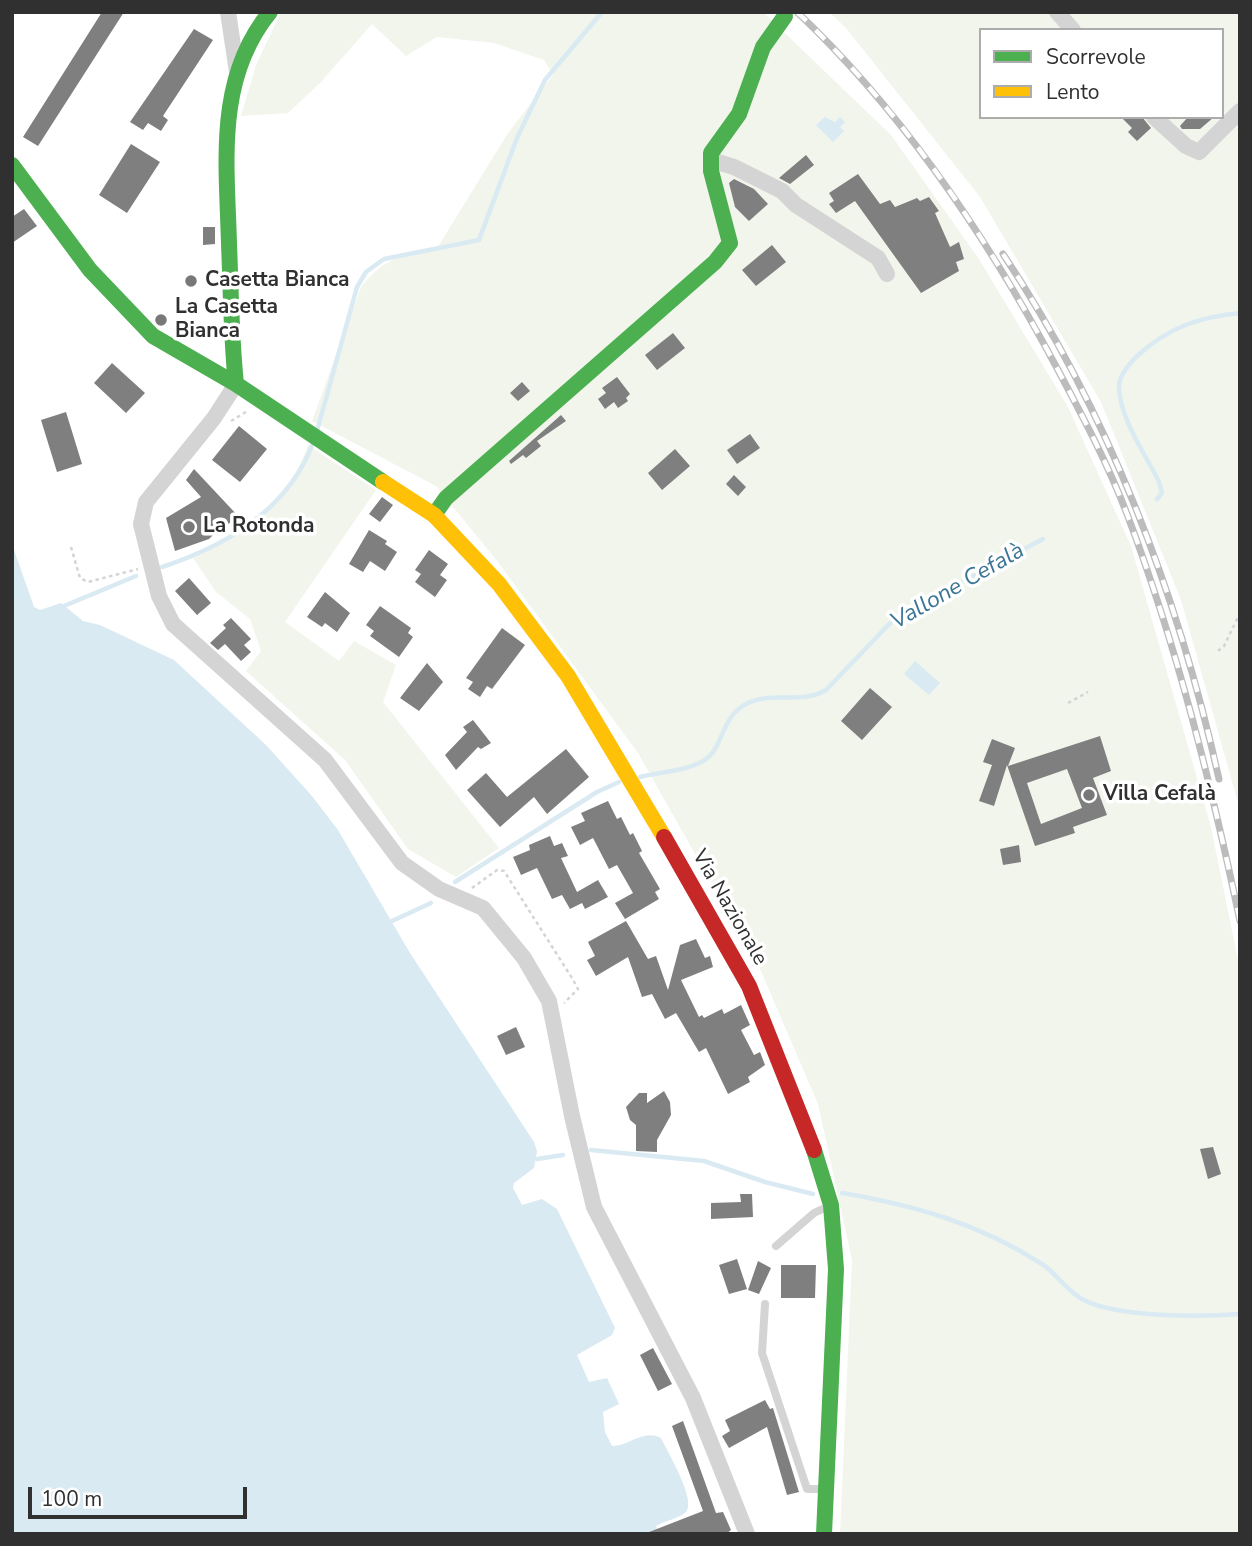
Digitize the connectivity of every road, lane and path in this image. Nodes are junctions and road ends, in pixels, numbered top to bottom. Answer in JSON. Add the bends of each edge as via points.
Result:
{"nodes":[{"id":1,"x":228,"y":12,"type":"edge"},
{"id":2,"x":270,"y":12,"type":"edge"},
{"id":3,"x":1057,"y":12,"type":"edge"},
{"id":4,"x":785,"y":16,"type":"dead end"},
{"id":5,"x":1071,"y":28,"type":"edge"},
{"id":6,"x":237,"y":73,"type":"junction"},
{"id":7,"x":1240,"y":111,"type":"edge"},
{"id":8,"x":1156,"y":119,"type":"edge"},
{"id":9,"x":711,"y":160,"type":"junction"},
{"id":10,"x":12,"y":165,"type":"edge"},
{"id":11,"x":887,"y":274,"type":"dead end"},
{"id":12,"x":236,"y":384,"type":"junction"},
{"id":13,"x":256,"y":397,"type":"junction"},
{"id":14,"x":224,"y":422,"type":"dead end"},
{"id":15,"x":434,"y":515,"type":"junction"},
{"id":16,"x":71,"y":547,"type":"dead end"},
{"id":17,"x":141,"y":572,"type":"dead end"},
{"id":18,"x":1240,"y":612,"type":"edge"},
{"id":19,"x":1218,"y":651,"type":"dead end"},
{"id":20,"x":1088,"y":692,"type":"dead end"},
{"id":21,"x":1068,"y":703,"type":"dead end"},
{"id":22,"x":465,"y":891,"type":"dead end"},
{"id":23,"x":562,"y":1008,"type":"dead end"},
{"id":24,"x":831,"y":1205,"type":"junction"},
{"id":25,"x":776,"y":1246,"type":"dead end"},
{"id":26,"x":765,"y":1304,"type":"dead end"},
{"id":27,"x":826,"y":1489,"type":"junction"},
{"id":28,"x":747,"y":1534,"type":"edge"},
{"id":29,"x":824,"y":1534,"type":"edge"}],
"edges":[{"from":1,"to":6,"type":"street"},
{"from":2,"to":6,"type":"main road","via":[[260,23]]},
{"from":3,"to":5,"type":"street"},
{"from":4,"to":9,"type":"main road","via":[[767,38],[742,110],[711,153]]},
{"from":6,"to":12,"type":"main road","via":[[227,147],[229,328]]},
{"from":7,"to":8,"type":"street","via":[[1199,152]]},
{"from":9,"to":11,"type":"street","via":[[782,191],[878,258]]},
{"from":9,"to":15,"type":"main road","via":[[730,243],[511,438],[446,498]]},
{"from":10,"to":12,"type":"main road","name":"Via Nazionale","via":[[90,270],[141,326],[163,345]]},
{"from":12,"to":13,"type":"main road","name":"Via Nazionale"},
{"from":12,"to":28,"type":"street","via":[[146,502],[141,524],[159,596],[173,624],[325,761],[401,863],[439,889],[483,908],[523,958],[549,1001],[594,1207],[693,1398]]},
{"from":13,"to":14,"type":"path","via":[[240,418]]},
{"from":13,"to":15,"type":"main road","name":"Via Nazionale"},
{"from":15,"to":24,"type":"main road","name":"Via Nazionale","via":[[499,584],[568,676],[717,927],[749,986],[821,1167]]},
{"from":16,"to":17,"type":"path","via":[[80,578],[88,582]]},
{"from":18,"to":19,"type":"path"},
{"from":20,"to":21,"type":"path"},
{"from":22,"to":23,"type":"path","via":[[497,870],[505,871],[578,989]]},
{"from":24,"to":25,"type":"lane","via":[[814,1213]]},
{"from":24,"to":27,"type":"main road","name":"Via Nazionale","via":[[836,1269]]},
{"from":26,"to":27,"type":"lane","via":[[762,1353],[807,1489]]},
{"from":27,"to":29,"type":"main road","name":"Via Nazionale"}]}
